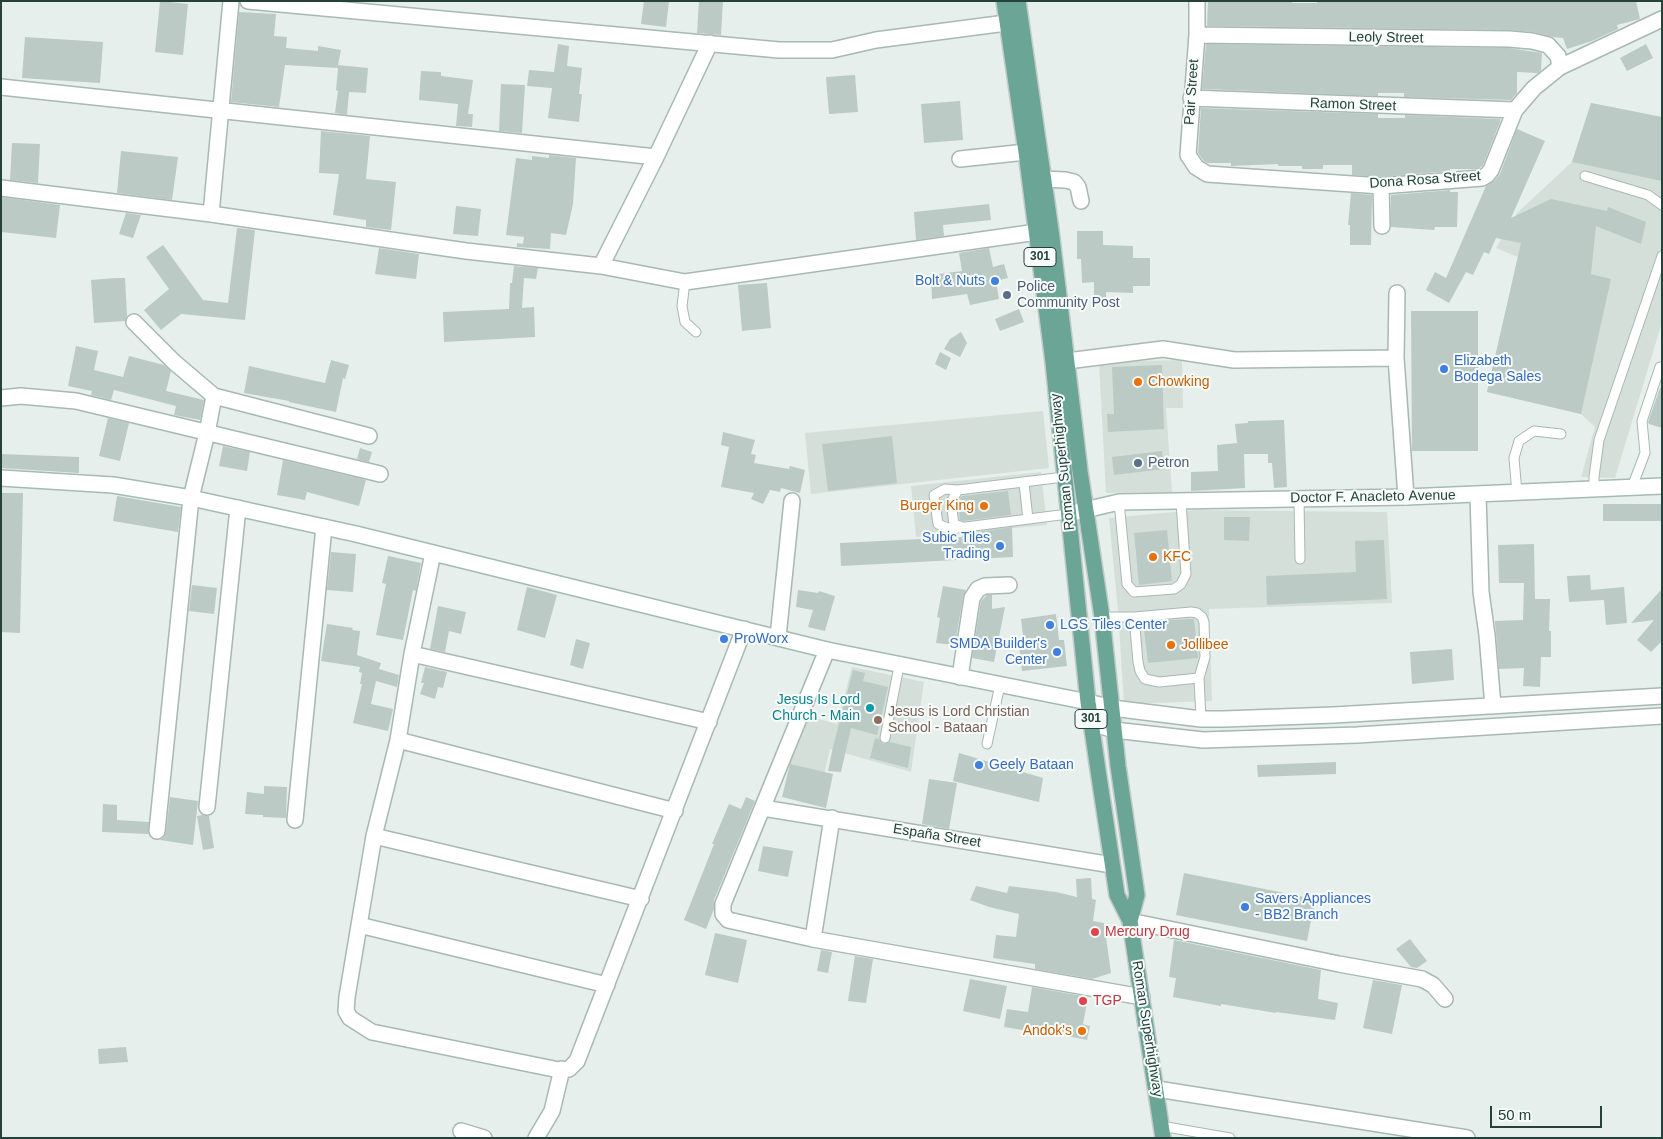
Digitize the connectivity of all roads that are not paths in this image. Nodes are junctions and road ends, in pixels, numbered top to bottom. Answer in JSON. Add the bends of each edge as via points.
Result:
{"nodes":[{"id":1,"x":231,"y":1,"type":"edge"},
{"id":2,"x":248,"y":1,"type":"edge"},
{"id":3,"x":1004,"y":1,"type":"edge"},
{"id":4,"x":1018,"y":1,"type":"edge"},
{"id":5,"x":1197,"y":1,"type":"edge"},
{"id":6,"x":1662,"y":19,"type":"edge"},
{"id":7,"x":1006,"y":23,"type":"junction"},
{"id":8,"x":1197,"y":35,"type":"junction"},
{"id":9,"x":710,"y":44,"type":"junction"},
{"id":10,"x":1560,"y":67,"type":"junction"},
{"id":11,"x":1,"y":87,"type":"edge"},
{"id":12,"x":1192,"y":98,"type":"junction"},
{"id":13,"x":221,"y":110,"type":"junction"},
{"id":14,"x":1515,"y":110,"type":"junction"},
{"id":15,"x":1026,"y":152,"type":"junction"},
{"id":16,"x":656,"y":157,"type":"junction"},
{"id":17,"x":960,"y":159,"type":"dead end"},
{"id":18,"x":1206,"y":174,"type":"joint"},
{"id":19,"x":1585,"y":176,"type":"dead end"},
{"id":20,"x":1044,"y":179,"type":"junction"},
{"id":21,"x":1381,"y":186,"type":"junction"},
{"id":22,"x":1,"y":188,"type":"edge"},
{"id":23,"x":1081,"y":201,"type":"dead end"},
{"id":24,"x":1662,"y":204,"type":"edge"},
{"id":25,"x":211,"y":214,"type":"junction"},
{"id":26,"x":1382,"y":226,"type":"dead end"},
{"id":27,"x":1037,"y":232,"type":"junction"},
{"id":28,"x":1662,"y":256,"type":"edge"},
{"id":29,"x":601,"y":266,"type":"junction"},
{"id":30,"x":685,"y":282,"type":"junction"},
{"id":31,"x":1397,"y":293,"type":"dead end"},
{"id":32,"x":134,"y":322,"type":"dead end"},
{"id":33,"x":696,"y":332,"type":"dead end"},
{"id":34,"x":1396,"y":358,"type":"junction"},
{"id":35,"x":1067,"y":361,"type":"junction"},
{"id":36,"x":1660,"y":367,"type":"dead end"},
{"id":37,"x":214,"y":396,"type":"junction"},
{"id":38,"x":1,"y":398,"type":"edge"},
{"id":39,"x":207,"y":433,"type":"junction"},
{"id":40,"x":1561,"y":434,"type":"dead end"},
{"id":41,"x":370,"y":436,"type":"dead end"},
{"id":42,"x":380,"y":474,"type":"dead end"},
{"id":43,"x":1064,"y":477,"type":"junction"},
{"id":44,"x":1,"y":478,"type":"edge"},
{"id":45,"x":1024,"y":483,"type":"junction"},
{"id":46,"x":1662,"y":486,"type":"edge"},
{"id":47,"x":1632,"y":487,"type":"junction"},
{"id":48,"x":1594,"y":489,"type":"junction"},
{"id":49,"x":958,"y":490,"type":"junction"},
{"id":50,"x":1517,"y":493,"type":"junction"},
{"id":51,"x":1478,"y":495,"type":"junction"},
{"id":52,"x":1406,"y":497,"type":"junction"},
{"id":53,"x":191,"y":498,"type":"junction"},
{"id":54,"x":1299,"y":499,"type":"junction"},
{"id":55,"x":792,"y":501,"type":"dead end"},
{"id":56,"x":1119,"y":502,"type":"junction"},
{"id":57,"x":1181,"y":502,"type":"junction"},
{"id":58,"x":238,"y":508,"type":"junction"},
{"id":59,"x":1086,"y":510,"type":"junction"},
{"id":60,"x":1068,"y":514,"type":"junction"},
{"id":61,"x":1028,"y":519,"type":"junction"},
{"id":62,"x":960,"y":526,"type":"junction"},
{"id":63,"x":324,"y":527,"type":"junction"},
{"id":64,"x":433,"y":553,"type":"junction"},
{"id":65,"x":1300,"y":559,"type":"dead end"},
{"id":66,"x":1009,"y":585,"type":"dead end"},
{"id":67,"x":1134,"y":616,"type":"junction"},
{"id":68,"x":1102,"y":617,"type":"junction"},
{"id":69,"x":744,"y":629,"type":"junction"},
{"id":70,"x":778,"y":637,"type":"junction"},
{"id":71,"x":828,"y":650,"type":"junction"},
{"id":72,"x":412,"y":654,"type":"junction"},
{"id":73,"x":899,"y":666,"type":"junction"},
{"id":74,"x":960,"y":677,"type":"junction"},
{"id":75,"x":1199,"y":678,"type":"junction"},
{"id":76,"x":1000,"y":685,"type":"junction"},
{"id":77,"x":1662,"y":696,"type":"edge"},
{"id":78,"x":1618,"y":699,"type":"junction"},
{"id":79,"x":1088,"y":702,"type":"junction"},
{"id":80,"x":1493,"y":706,"type":"junction"},
{"id":81,"x":1112,"y":708,"type":"junction"},
{"id":82,"x":1662,"y":716,"type":"edge"},
{"id":83,"x":1619,"y":718,"type":"junction"},
{"id":84,"x":1201,"y":719,"type":"junction"},
{"id":85,"x":709,"y":722,"type":"junction"},
{"id":86,"x":1092,"y":723,"type":"junction"},
{"id":87,"x":1114,"y":730,"type":"junction"},
{"id":88,"x":885,"y":738,"type":"dead end"},
{"id":89,"x":398,"y":740,"type":"junction"},
{"id":90,"x":1203,"y":740,"type":"junction"},
{"id":91,"x":987,"y":744,"type":"dead end"},
{"id":92,"x":207,"y":807,"type":"dead end"},
{"id":93,"x":763,"y":808,"type":"junction"},
{"id":94,"x":675,"y":811,"type":"junction"},
{"id":95,"x":832,"y":818,"type":"junction"},
{"id":96,"x":295,"y":820,"type":"dead end"},
{"id":97,"x":157,"y":831,"type":"dead end"},
{"id":98,"x":374,"y":836,"type":"junction"},
{"id":99,"x":1112,"y":865,"type":"junction"},
{"id":100,"x":641,"y":899,"type":"junction"},
{"id":101,"x":1130,"y":921,"type":"junction"},
{"id":102,"x":359,"y":925,"type":"junction"},
{"id":103,"x":813,"y":939,"type":"junction"},
{"id":104,"x":607,"y":985,"type":"junction"},
{"id":105,"x":1142,"y":997,"type":"junction"},
{"id":106,"x":1445,"y":999,"type":"dead end"},
{"id":107,"x":562,"y":1069,"type":"junction"},
{"id":108,"x":1157,"y":1089,"type":"junction"},
{"id":109,"x":461,"y":1130,"type":"dead end"},
{"id":110,"x":1162,"y":1132,"type":"edge"},
{"id":111,"x":484,"y":1138,"type":"edge"},
{"id":112,"x":536,"y":1138,"type":"edge"},
{"id":113,"x":1230,"y":1138,"type":"edge"},
{"id":114,"x":1467,"y":1138,"type":"edge"}],
"edges":[{"from":1,"to":13,"type":"street"},
{"from":2,"to":9,"type":"street"},
{"from":3,"to":7,"type":"main road","name":"Roman Superhighway","number":"301"},
{"from":4,"to":20,"type":"main road","name":"Roman Superhighway","number":"301"},
{"from":5,"to":8,"type":"street","name":"Pair Street"},
{"from":6,"to":10,"type":"street","name":"Dona Rosa Street"},
{"from":7,"to":9,"type":"street","via":[[876,40],[832,50],[779,50]]},
{"from":7,"to":15,"type":"main road","name":"Roman Superhighway","number":"301"},
{"from":8,"to":10,"type":"street","name":"Leoly Street","via":[[1532,41],[1548,45],[1558,56]]},
{"from":8,"to":12,"type":"street","name":"Pair Street"},
{"from":9,"to":16,"type":"street"},
{"from":10,"to":14,"type":"street","name":"Dona Rosa Street","via":[[1534,88]]},
{"from":11,"to":13,"type":"street"},
{"from":12,"to":14,"type":"street","name":"Ramon Street"},
{"from":12,"to":18,"type":"street","name":"Pair Street","via":[[1188,155]]},
{"from":13,"to":16,"type":"street"},
{"from":13,"to":25,"type":"street"},
{"from":14,"to":21,"type":"street","name":"Dona Rosa Street","via":[[1491,170],[1482,178]]},
{"from":15,"to":17,"type":"street"},
{"from":15,"to":27,"type":"main road","name":"Roman Superhighway","number":"301"},
{"from":16,"to":29,"type":"street"},
{"from":18,"to":21,"type":"street","name":"Dona Rosa Street"},
{"from":19,"to":24,"type":"lane","via":[[1648,195]]},
{"from":20,"to":23,"type":"street","via":[[1074,182]]},
{"from":20,"to":35,"type":"main road","name":"Roman Superhighway","number":"301"},
{"from":21,"to":26,"type":"street"},
{"from":22,"to":25,"type":"street"},
{"from":25,"to":29,"type":"street","via":[[466,251]]},
{"from":27,"to":30,"type":"street"},
{"from":27,"to":43,"type":"main road","name":"Roman Superhighway","number":"301"},
{"from":28,"to":48,"type":"lane","via":[[1599,440]]},
{"from":29,"to":30,"type":"street"},
{"from":30,"to":33,"type":"lane","via":[[682,306],[685,322]]},
{"from":31,"to":34,"type":"street"},
{"from":32,"to":37,"type":"street"},
{"from":34,"to":35,"type":"street","via":[[1234,360],[1162,349]]},
{"from":34,"to":52,"type":"street"},
{"from":35,"to":59,"type":"main road","name":"Roman Superhighway","number":"301"},
{"from":36,"to":47,"type":"lane","via":[[1642,421],[1645,453]]},
{"from":37,"to":39,"type":"street"},
{"from":37,"to":41,"type":"street"},
{"from":38,"to":39,"type":"street","via":[[20,396],[76,401]]},
{"from":39,"to":42,"type":"street"},
{"from":39,"to":53,"type":"street"},
{"from":40,"to":50,"type":"lane","via":[[1534,431],[1519,441],[1514,458]]},
{"from":43,"to":45,"type":"lane"},
{"from":43,"to":60,"type":"main road","name":"Roman Superhighway","number":"301"},
{"from":44,"to":53,"type":"street","via":[[113,485]]},
{"from":45,"to":49,"type":"lane"},
{"from":45,"to":61,"type":"lane"},
{"from":46,"to":47,"type":"street","name":"Doctor F. Anacleto Avenue"},
{"from":47,"to":48,"type":"street","name":"Doctor F. Anacleto Avenue"},
{"from":48,"to":50,"type":"street","name":"Doctor F. Anacleto Avenue"},
{"from":49,"to":62,"type":"lane","via":[[951,502],[954,524]]},
{"from":49,"to":62,"type":"lane","via":[[945,489],[934,495],[938,524],[950,529]]},
{"from":50,"to":51,"type":"street","name":"Doctor F. Anacleto Avenue"},
{"from":51,"to":52,"type":"street","name":"Doctor F. Anacleto Avenue"},
{"from":51,"to":80,"type":"street","via":[[1481,592]]},
{"from":52,"to":54,"type":"street","name":"Doctor F. Anacleto Avenue"},
{"from":53,"to":58,"type":"street"},
{"from":53,"to":97,"type":"street"},
{"from":54,"to":57,"type":"street","name":"Doctor F. Anacleto Avenue"},
{"from":54,"to":65,"type":"lane"},
{"from":55,"to":70,"type":"street"},
{"from":56,"to":57,"type":"street","name":"Doctor F. Anacleto Avenue"},
{"from":56,"to":57,"type":"lane","via":[[1127,584],[1134,592],[1174,589],[1181,584],[1186,574]]},
{"from":56,"to":59,"type":"street","name":"Doctor F. Anacleto Avenue"},
{"from":58,"to":63,"type":"street"},
{"from":58,"to":92,"type":"street"},
{"from":59,"to":60,"type":"street","name":"Doctor F. Anacleto Avenue"},
{"from":59,"to":68,"type":"main road","name":"Roman Superhighway","number":"301"},
{"from":60,"to":61,"type":"lane"},
{"from":60,"to":79,"type":"main road","name":"Roman Superhighway","number":"301"},
{"from":61,"to":62,"type":"lane"},
{"from":63,"to":64,"type":"street"},
{"from":63,"to":96,"type":"street"},
{"from":64,"to":69,"type":"street"},
{"from":64,"to":72,"type":"street"},
{"from":66,"to":74,"type":"street","via":[[985,586],[978,589],[972,598]]},
{"from":67,"to":68,"type":"lane"},
{"from":67,"to":75,"type":"lane","via":[[1138,662],[1145,679],[1159,682]]},
{"from":67,"to":75,"type":"lane","via":[[1191,612],[1202,616],[1205,657]]},
{"from":68,"to":81,"type":"main road","name":"Roman Superhighway","number":"301"},
{"from":69,"to":70,"type":"street"},
{"from":69,"to":85,"type":"street"},
{"from":70,"to":71,"type":"street"},
{"from":71,"to":73,"type":"street"},
{"from":71,"to":93,"type":"street"},
{"from":72,"to":85,"type":"street"},
{"from":72,"to":89,"type":"street"},
{"from":73,"to":74,"type":"street"},
{"from":73,"to":88,"type":"lane"},
{"from":74,"to":76,"type":"street"},
{"from":75,"to":84,"type":"lane"},
{"from":76,"to":79,"type":"street"},
{"from":76,"to":91,"type":"lane"},
{"from":77,"to":78,"type":"street"},
{"from":78,"to":80,"type":"street"},
{"from":78,"to":83,"type":"street"},
{"from":79,"to":81,"type":"street"},
{"from":79,"to":86,"type":"main road","name":"Roman Superhighway","number":"301"},
{"from":80,"to":84,"type":"street"},
{"from":81,"to":84,"type":"street"},
{"from":81,"to":87,"type":"main road","name":"Roman Superhighway","number":"301"},
{"from":82,"to":83,"type":"street"},
{"from":83,"to":90,"type":"street","via":[[1356,735]]},
{"from":84,"to":90,"type":"street"},
{"from":85,"to":94,"type":"street"},
{"from":86,"to":87,"type":"street"},
{"from":86,"to":99,"type":"main road","name":"Roman Superhighway","number":"301"},
{"from":87,"to":90,"type":"street"},
{"from":87,"to":101,"type":"main road","name":"Roman Superhighway","number":"301","via":[[1136,895]]},
{"from":89,"to":94,"type":"street"},
{"from":89,"to":98,"type":"street"},
{"from":93,"to":95,"type":"street","name":"España Street"},
{"from":93,"to":103,"type":"street","via":[[722,904],[723,914],[728,920]]},
{"from":94,"to":100,"type":"street"},
{"from":95,"to":99,"type":"street","name":"España Street"},
{"from":95,"to":103,"type":"street"},
{"from":98,"to":100,"type":"street"},
{"from":98,"to":102,"type":"street"},
{"from":99,"to":101,"type":"main road","name":"Roman Superhighway","number":"301","via":[[1117,895]]},
{"from":100,"to":104,"type":"street"},
{"from":101,"to":105,"type":"main road","name":"Roman Superhighway","number":"301"},
{"from":101,"to":106,"type":"street","via":[[1422,979],[1434,985]]},
{"from":102,"to":104,"type":"street"},
{"from":102,"to":107,"type":"street","via":[[346,997],[346,1011],[350,1018],[372,1032]]},
{"from":103,"to":105,"type":"street"},
{"from":104,"to":107,"type":"street","via":[[577,1061],[569,1069]]},
{"from":105,"to":108,"type":"main road","name":"Roman Superhighway","number":"301"},
{"from":107,"to":112,"type":"street","via":[[552,1111]]},
{"from":108,"to":110,"type":"main road","name":"Roman Superhighway","number":"301"},
{"from":108,"to":114,"type":"street"},
{"from":109,"to":111,"type":"street"},
{"from":110,"to":113,"type":"lane"}]}
